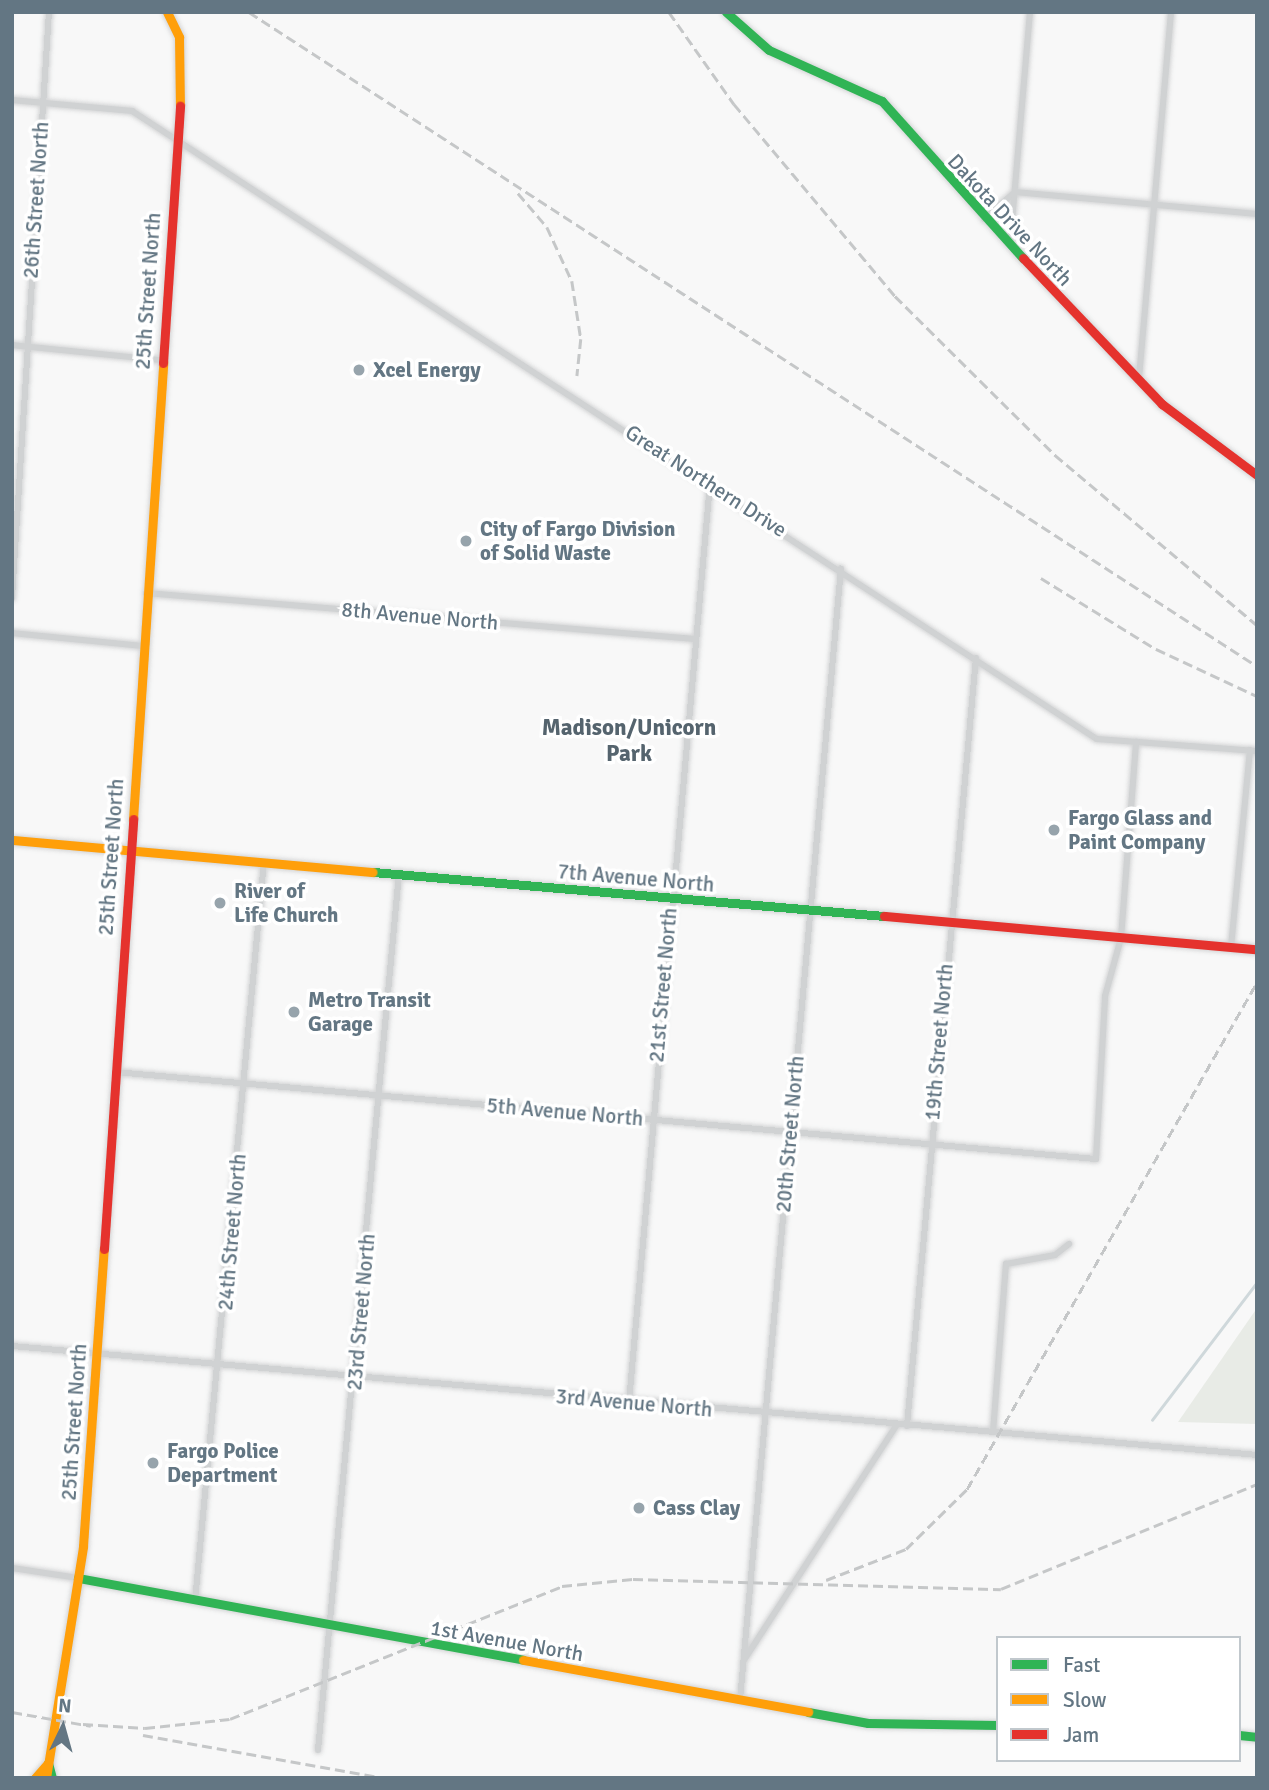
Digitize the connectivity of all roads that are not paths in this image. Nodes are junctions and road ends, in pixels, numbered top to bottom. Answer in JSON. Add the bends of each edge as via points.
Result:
{"nodes":[{"id":1,"x":49,"y":12,"type":"edge"},
{"id":2,"x":167,"y":12,"type":"edge"},
{"id":3,"x":726,"y":12,"type":"edge"},
{"id":4,"x":1030,"y":12,"type":"edge"},
{"id":5,"x":1171,"y":12,"type":"edge"},
{"id":6,"x":12,"y":100,"type":"edge"},
{"id":7,"x":43,"y":103,"type":"junction"},
{"id":8,"x":177,"y":140,"type":"junction"},
{"id":9,"x":1014,"y":192,"type":"junction"},
{"id":10,"x":1154,"y":205,"type":"junction"},
{"id":11,"x":1257,"y":214,"type":"edge"},
{"id":12,"x":984,"y":219,"type":"junction"},
{"id":13,"x":1010,"y":245,"type":"junction"},
{"id":14,"x":12,"y":345,"type":"edge"},
{"id":15,"x":27,"y":346,"type":"junction"},
{"id":16,"x":160,"y":360,"type":"junction"},
{"id":17,"x":1139,"y":378,"type":"junction"},
{"id":18,"x":1257,"y":475,"type":"edge"},
{"id":19,"x":710,"y":484,"type":"junction"},
{"id":20,"x":841,"y":568,"type":"junction"},
{"id":21,"x":145,"y":593,"type":"junction"},
{"id":22,"x":12,"y":598,"type":"edge"},
{"id":23,"x":12,"y":633,"type":"edge"},
{"id":24,"x":695,"y":639,"type":"junction"},
{"id":25,"x":142,"y":646,"type":"junction"},
{"id":26,"x":976,"y":658,"type":"junction"},
{"id":27,"x":1136,"y":742,"type":"junction"},
{"id":28,"x":1253,"y":751,"type":"edge"},
{"id":29,"x":12,"y":840,"type":"edge"},
{"id":30,"x":129,"y":851,"type":"junction"},
{"id":31,"x":264,"y":862,"type":"junction"},
{"id":32,"x":399,"y":874,"type":"junction"},
{"id":33,"x":671,"y":898,"type":"junction"},
{"id":34,"x":810,"y":910,"type":"junction"},
{"id":35,"x":950,"y":922,"type":"junction"},
{"id":36,"x":1121,"y":938,"type":"junction"},
{"id":37,"x":1231,"y":947,"type":"junction"},
{"id":38,"x":1257,"y":949,"type":"edge"},
{"id":39,"x":115,"y":1072,"type":"junction"},
{"id":40,"x":245,"y":1083,"type":"junction"},
{"id":41,"x":380,"y":1095,"type":"junction"},
{"id":42,"x":651,"y":1119,"type":"junction"},
{"id":43,"x":790,"y":1132,"type":"junction"},
{"id":44,"x":930,"y":1144,"type":"junction"},
{"id":45,"x":1069,"y":1244,"type":"dead end"},
{"id":46,"x":12,"y":1346,"type":"edge"},
{"id":47,"x":97,"y":1354,"type":"junction"},
{"id":48,"x":220,"y":1365,"type":"junction"},
{"id":49,"x":356,"y":1377,"type":"junction"},
{"id":50,"x":629,"y":1402,"type":"junction"},
{"id":51,"x":765,"y":1415,"type":"junction"},
{"id":52,"x":896,"y":1426,"type":"junction"},
{"id":53,"x":907,"y":1426,"type":"junction"},
{"id":54,"x":993,"y":1432,"type":"junction"},
{"id":55,"x":1257,"y":1455,"type":"edge"},
{"id":56,"x":12,"y":1568,"type":"edge"},
{"id":57,"x":78,"y":1578,"type":"junction"},
{"id":58,"x":195,"y":1601,"type":"junction"},
{"id":59,"x":332,"y":1627,"type":"junction"},
{"id":60,"x":743,"y":1662,"type":"junction"},
{"id":61,"x":740,"y":1700,"type":"junction"},
{"id":62,"x":996,"y":1725,"type":"edge"},
{"id":63,"x":318,"y":1750,"type":"dead end"},
{"id":64,"x":48,"y":1763,"type":"junction"},
{"id":65,"x":35,"y":1778,"type":"edge"},
{"id":66,"x":46,"y":1778,"type":"edge"},
{"id":67,"x":52,"y":1778,"type":"edge"}],
"edges":[{"from":1,"to":7,"type":"street","name":"26th Street North"},
{"from":2,"to":8,"type":"street","name":"25th Street North","via":[[181,51]]},
{"from":3,"to":12,"type":"street","name":"Dakota Drive North","via":[[769,50],[882,101]]},
{"from":4,"to":9,"type":"street"},
{"from":5,"to":10,"type":"street"},
{"from":6,"to":7,"type":"street","name":"Great Northern Drive"},
{"from":7,"to":8,"type":"street","name":"Great Northern Drive","via":[[132,111]]},
{"from":7,"to":15,"type":"street","name":"26th Street North"},
{"from":8,"to":16,"type":"street","name":"25th Street North"},
{"from":8,"to":19,"type":"street","name":"Great Northern Drive"},
{"from":9,"to":10,"type":"street"},
{"from":9,"to":12,"type":"street"},
{"from":9,"to":13,"type":"street"},
{"from":10,"to":11,"type":"street"},
{"from":10,"to":17,"type":"street"},
{"from":12,"to":13,"type":"street","name":"Dakota Drive North"},
{"from":13,"to":17,"type":"street","name":"Dakota Drive North"},
{"from":14,"to":15,"type":"street"},
{"from":15,"to":16,"type":"street"},
{"from":15,"to":22,"type":"street","name":"26th Street North"},
{"from":16,"to":21,"type":"street","name":"25th Street North"},
{"from":17,"to":18,"type":"street","name":"Dakota Drive North","via":[[1162,404]]},
{"from":19,"to":20,"type":"street","name":"Great Northern Drive"},
{"from":19,"to":24,"type":"street","name":"21st Street North"},
{"from":20,"to":26,"type":"street","name":"Great Northern Drive"},
{"from":20,"to":34,"type":"street","name":"20th Street North"},
{"from":21,"to":24,"type":"street","name":"8th Avenue North"},
{"from":21,"to":25,"type":"street","name":"25th Street North"},
{"from":23,"to":25,"type":"street"},
{"from":24,"to":33,"type":"street","name":"21st Street North"},
{"from":25,"to":30,"type":"street","name":"25th Street North"},
{"from":26,"to":27,"type":"street","name":"Great Northern Drive","via":[[1097,738]]},
{"from":26,"to":35,"type":"street","name":"19th Street North"},
{"from":27,"to":28,"type":"street","name":"Great Northern Drive"},
{"from":27,"to":36,"type":"street"},
{"from":28,"to":37,"type":"street"},
{"from":29,"to":30,"type":"street","name":"7th Avenue North"},
{"from":30,"to":31,"type":"street","name":"7th Avenue North"},
{"from":30,"to":39,"type":"street","name":"25th Street North"},
{"from":31,"to":32,"type":"street","name":"7th Avenue North"},
{"from":31,"to":40,"type":"street","name":"24th Street North"},
{"from":32,"to":33,"type":"street","name":"7th Avenue North"},
{"from":32,"to":41,"type":"street","name":"23rd Street North"},
{"from":33,"to":34,"type":"street","name":"7th Avenue North"},
{"from":33,"to":42,"type":"street","name":"21st Street North"},
{"from":34,"to":35,"type":"street","name":"7th Avenue North"},
{"from":34,"to":43,"type":"street","name":"20th Street North"},
{"from":35,"to":36,"type":"street","name":"7th Avenue North"},
{"from":35,"to":44,"type":"street","name":"19th Street North"},
{"from":36,"to":37,"type":"street","name":"7th Avenue North"},
{"from":36,"to":44,"type":"street","name":"5th Avenue North","via":[[1105,996],[1096,1159]]},
{"from":37,"to":38,"type":"street","name":"7th Avenue North"},
{"from":39,"to":40,"type":"street","name":"5th Avenue North"},
{"from":39,"to":47,"type":"street","name":"25th Street North"},
{"from":40,"to":41,"type":"street","name":"5th Avenue North"},
{"from":40,"to":48,"type":"street","name":"24th Street North"},
{"from":41,"to":42,"type":"street","name":"5th Avenue North"},
{"from":41,"to":49,"type":"street","name":"23rd Street North"},
{"from":42,"to":43,"type":"street","name":"5th Avenue North"},
{"from":42,"to":50,"type":"street","name":"21st Street North"},
{"from":43,"to":44,"type":"street","name":"5th Avenue North"},
{"from":43,"to":51,"type":"street","name":"20th Street North"},
{"from":44,"to":53,"type":"street","name":"19th Street North"},
{"from":45,"to":54,"type":"street","via":[[1055,1255],[1006,1264]]},
{"from":46,"to":47,"type":"street","name":"3rd Avenue North"},
{"from":47,"to":48,"type":"street","name":"3rd Avenue North"},
{"from":47,"to":57,"type":"street","name":"25th Street North"},
{"from":48,"to":49,"type":"street","name":"3rd Avenue North"},
{"from":48,"to":58,"type":"street","name":"24th Street North"},
{"from":49,"to":50,"type":"street","name":"3rd Avenue North"},
{"from":49,"to":59,"type":"street","name":"23rd Street North"},
{"from":50,"to":51,"type":"street","name":"3rd Avenue North"},
{"from":51,"to":52,"type":"street","name":"3rd Avenue North"},
{"from":51,"to":60,"type":"street","name":"20th Street North"},
{"from":52,"to":53,"type":"street","name":"3rd Avenue North"},
{"from":52,"to":60,"type":"street"},
{"from":53,"to":54,"type":"street","name":"3rd Avenue North"},
{"from":54,"to":55,"type":"street","name":"3rd Avenue North"},
{"from":56,"to":57,"type":"street","name":"1st Avenue North"},
{"from":57,"to":58,"type":"street","name":"1st Avenue North"},
{"from":57,"to":64,"type":"street","name":"25th Street North"},
{"from":58,"to":59,"type":"street","name":"1st Avenue North"},
{"from":59,"to":61,"type":"street","name":"1st Avenue North"},
{"from":59,"to":63,"type":"street","name":"23rd Street North"},
{"from":60,"to":61,"type":"street","name":"20th Street North"},
{"from":61,"to":62,"type":"street","name":"1st Avenue North","via":[[868,1723]]},
{"from":64,"to":65,"type":"street"},
{"from":64,"to":66,"type":"street","name":"25th Street North"},
{"from":64,"to":67,"type":"street"}]}
